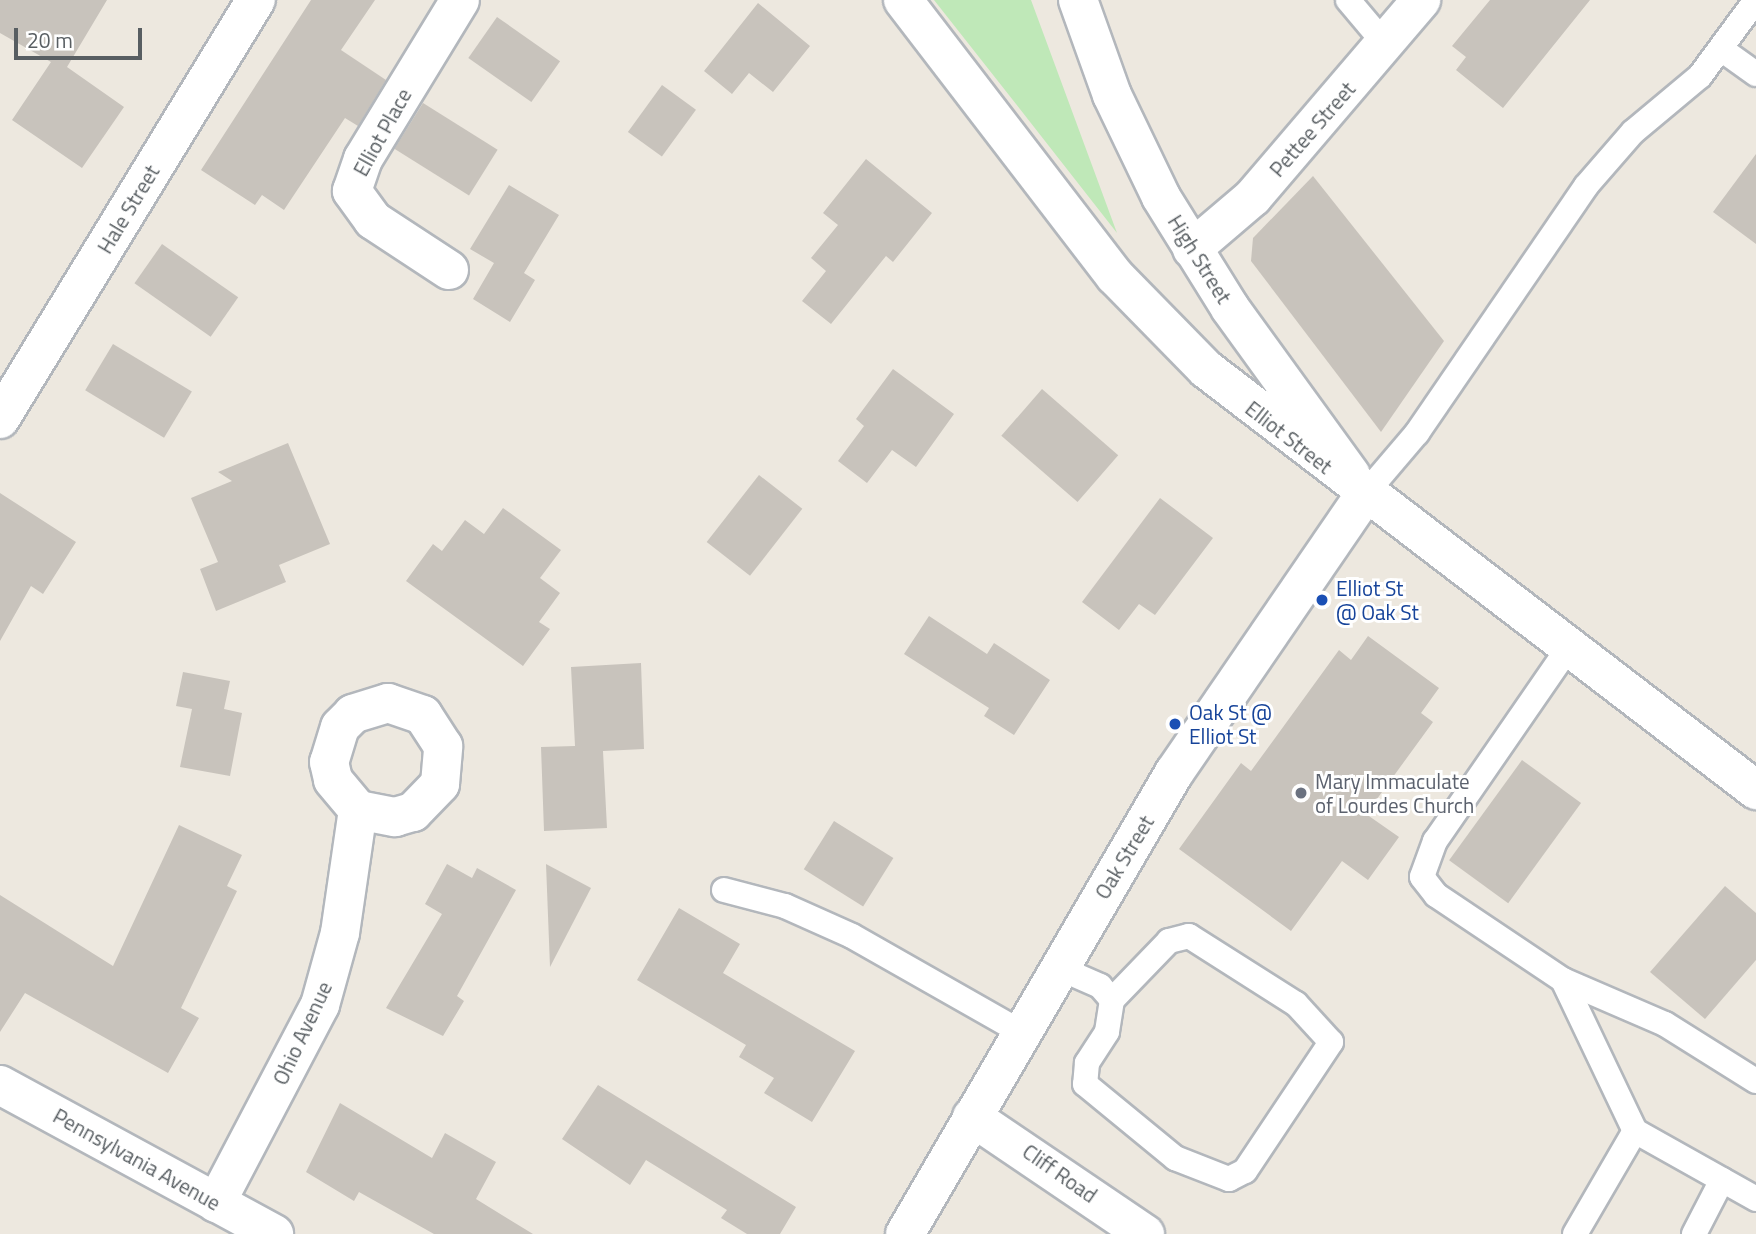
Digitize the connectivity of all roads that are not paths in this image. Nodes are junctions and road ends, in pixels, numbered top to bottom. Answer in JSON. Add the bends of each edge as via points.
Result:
{"nodes":[{"id":1,"x":256,"y":0,"type":"edge"},
{"id":2,"x":460,"y":0,"type":"edge"},
{"id":3,"x":903,"y":0,"type":"edge"},
{"id":4,"x":1078,"y":0,"type":"edge"},
{"id":5,"x":1348,"y":0,"type":"edge"},
{"id":6,"x":1421,"y":0,"type":"edge"},
{"id":7,"x":1756,"y":0,"type":"edge"},
{"id":8,"x":1385,"y":44,"type":"junction"},
{"id":9,"x":1721,"y":49,"type":"junction"},
{"id":10,"x":1756,"y":74,"type":"edge"},
{"id":11,"x":1192,"y":249,"type":"junction"},
{"id":12,"x":449,"y":270,"type":"dead end"},
{"id":13,"x":0,"y":419,"type":"edge"},
{"id":14,"x":1364,"y":494,"type":"junction"},
{"id":15,"x":1570,"y":647,"type":"junction"},
{"id":16,"x":1756,"y":790,"type":"edge"},
{"id":17,"x":358,"y":810,"type":"dead end"},
{"id":18,"x":723,"y":890,"type":"dead end"},
{"id":19,"x":1059,"y":968,"type":"junction"},
{"id":20,"x":1563,"y":980,"type":"junction"},
{"id":21,"x":1112,"y":1000,"type":"junction"},
{"id":22,"x":1021,"y":1032,"type":"junction"},
{"id":23,"x":1756,"y":1081,"type":"edge"},
{"id":24,"x":0,"y":1084,"type":"edge"},
{"id":25,"x":972,"y":1117,"type":"junction"},
{"id":26,"x":1634,"y":1132,"type":"junction"},
{"id":27,"x":1722,"y":1180,"type":"junction"},
{"id":28,"x":1756,"y":1199,"type":"edge"},
{"id":29,"x":216,"y":1203,"type":"junction"},
{"id":30,"x":274,"y":1234,"type":"edge"},
{"id":31,"x":905,"y":1234,"type":"edge"},
{"id":32,"x":1145,"y":1234,"type":"edge"},
{"id":33,"x":1575,"y":1234,"type":"edge"},
{"id":34,"x":1694,"y":1234,"type":"edge"}],
"edges":[{"from":1,"to":13,"type":"street","name":"Hale Street"},
{"from":2,"to":12,"type":"street","name":"Elliot Place","via":[[363,159],[352,191],[373,220]]},
{"from":3,"to":14,"type":"street","name":"Elliot Street","via":[[1141,306],[1243,401]]},
{"from":4,"to":11,"type":"street","name":"High Street","via":[[1126,128]]},
{"from":5,"to":8,"type":"lane"},
{"from":6,"to":8,"type":"street","name":"Pettee Street"},
{"from":7,"to":9,"type":"lane"},
{"from":8,"to":11,"type":"street","name":"Pettee Street","via":[[1252,197]]},
{"from":9,"to":10,"type":"lane"},
{"from":9,"to":14,"type":"lane","via":[[1586,186],[1417,433]]},
{"from":11,"to":14,"type":"street","name":"High Street"},
{"from":14,"to":15,"type":"street","name":"Elliot Street"},
{"from":14,"to":19,"type":"street","name":"Oak Street","via":[[1174,773]]},
{"from":15,"to":16,"type":"street","name":"Elliot Street"},
{"from":15,"to":20,"type":"lane","via":[[1435,841],[1422,877],[1436,895]]},
{"from":17,"to":29,"type":"street","name":"Ohio Avenue","via":[[340,933],[320,1004]]},
{"from":18,"to":22,"type":"lane","via":[[785,906],[852,936]]},
{"from":19,"to":21,"type":"lane","via":[[1100,986]]},
{"from":19,"to":22,"type":"street","name":"Oak Street"},
{"from":20,"to":23,"type":"lane","via":[[1665,1024]]},
{"from":20,"to":26,"type":"lane"},
{"from":21,"to":21,"type":"lane","via":[[1107,1032],[1087,1063],[1085,1084],[1175,1158],[1229,1179],[1245,1171],[1331,1042],[1296,1004],[1189,936],[1169,941]]},
{"from":22,"to":25,"type":"street","name":"Oak Street"},
{"from":24,"to":29,"type":"street","name":"Pennsylvania Avenue"},
{"from":25,"to":31,"type":"street","name":"Oak Street"},
{"from":25,"to":32,"type":"street","name":"Cliff Road"},
{"from":26,"to":27,"type":"lane"},
{"from":26,"to":33,"type":"lane"},
{"from":27,"to":28,"type":"lane"},
{"from":27,"to":34,"type":"lane"},
{"from":29,"to":30,"type":"street","name":"Pennsylvania Avenue"}]}
